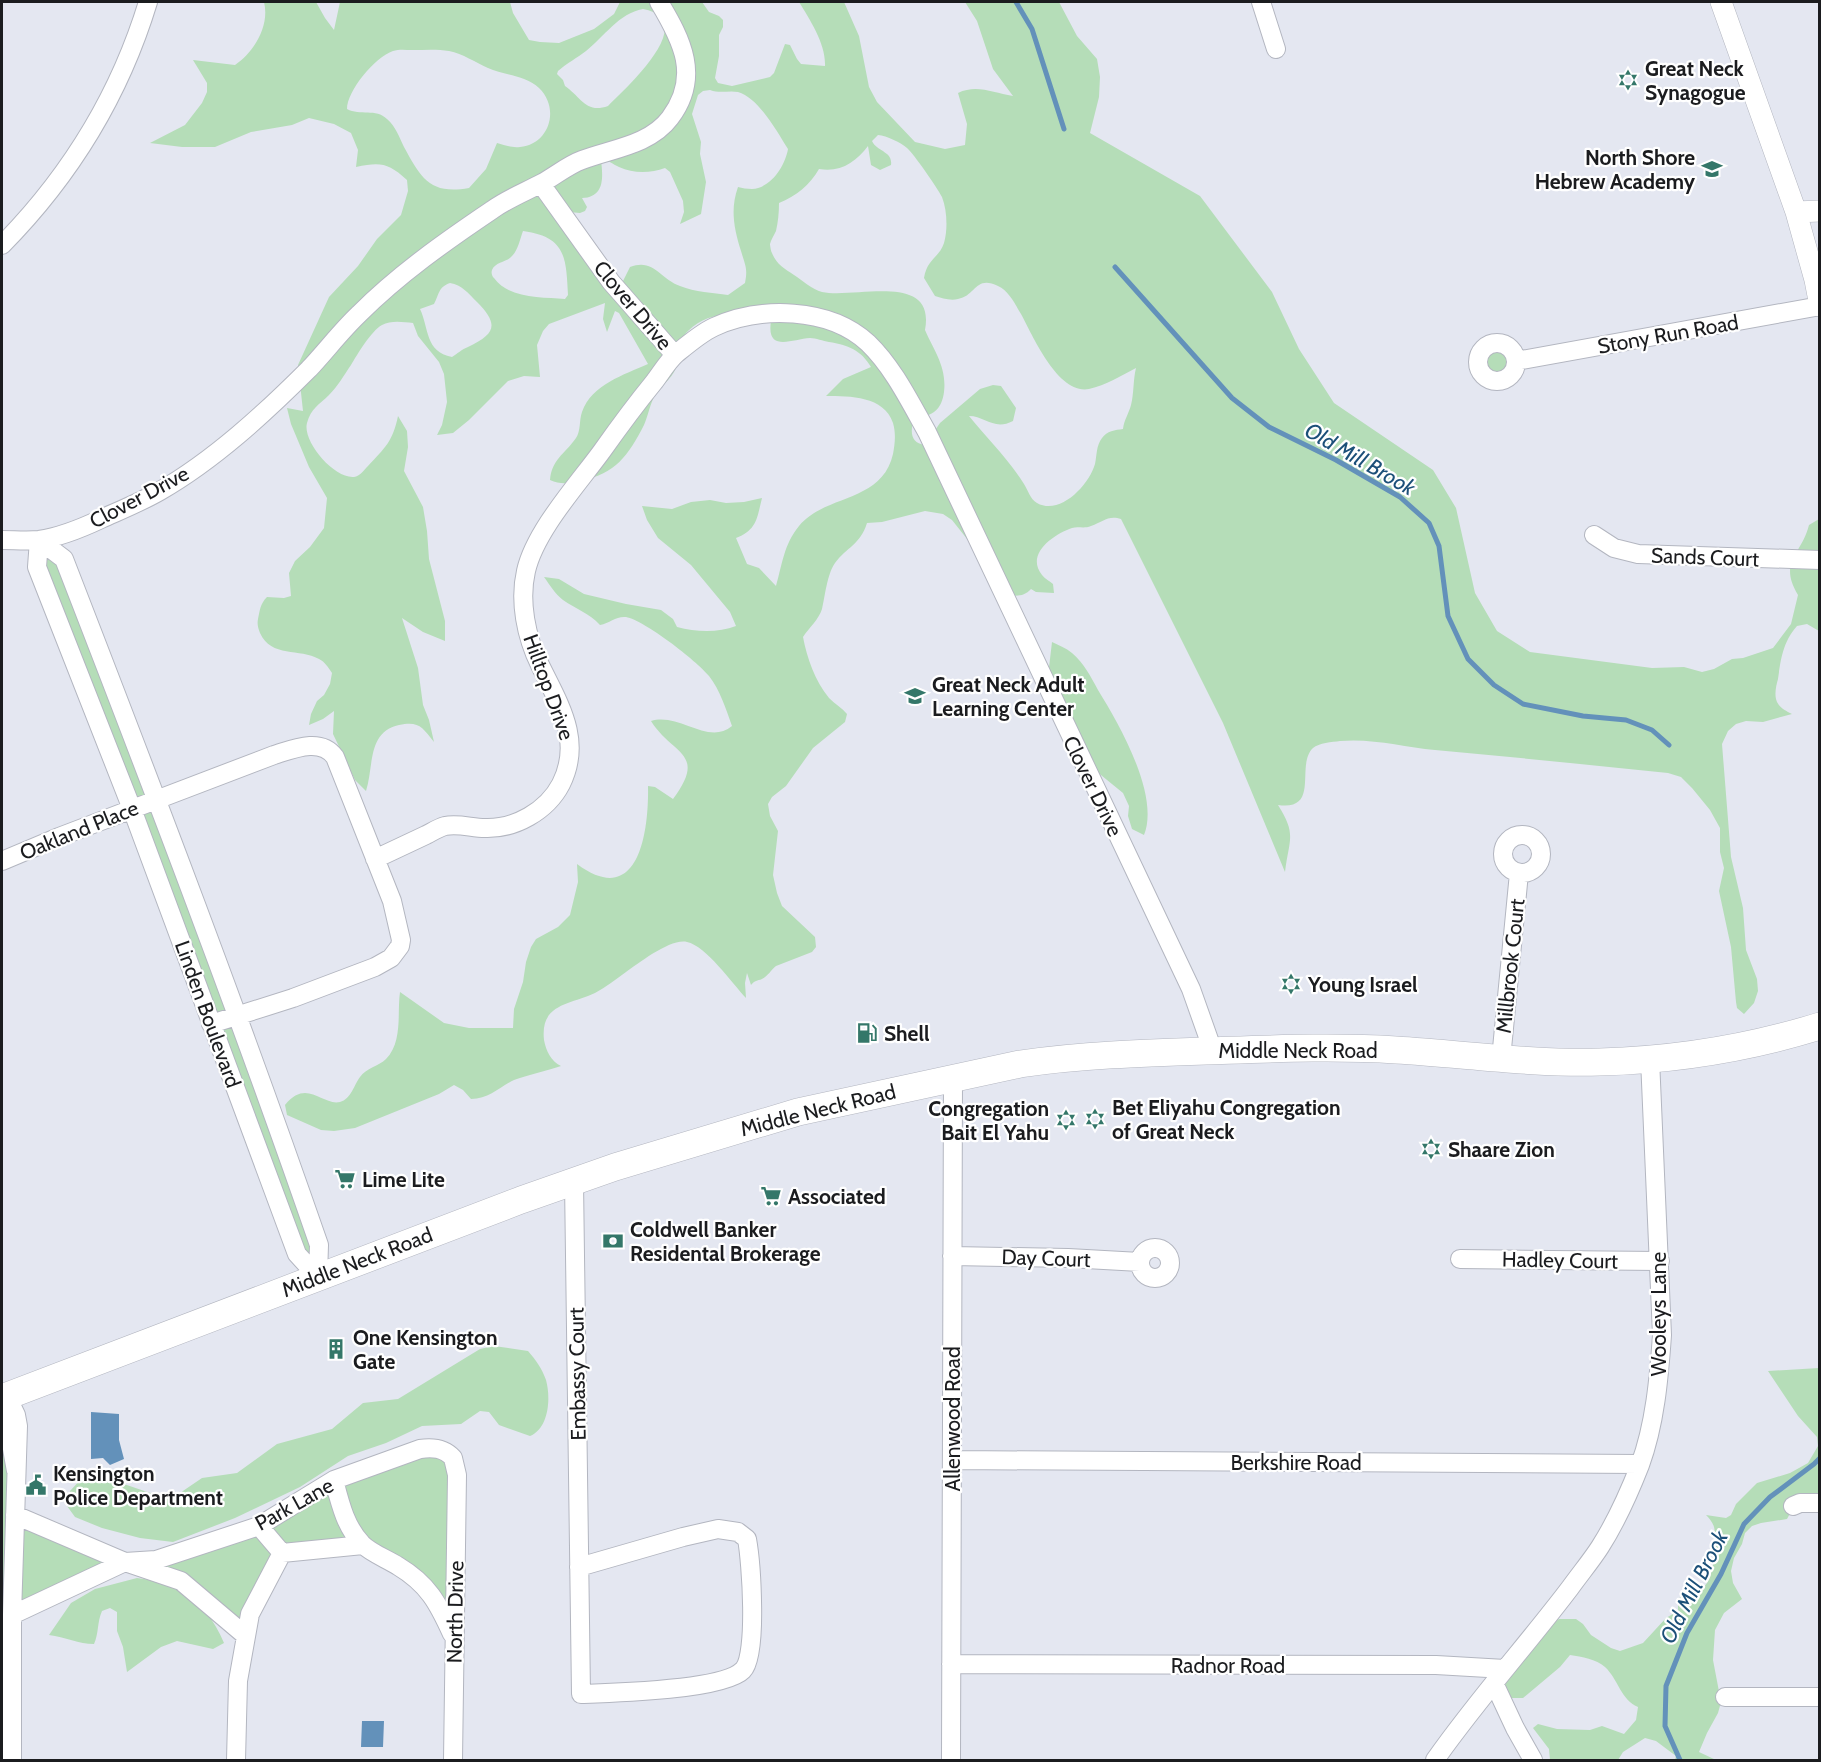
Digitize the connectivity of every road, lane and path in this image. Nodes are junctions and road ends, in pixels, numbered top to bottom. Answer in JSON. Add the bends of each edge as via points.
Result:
{"nodes":[{"id":1,"x":148,"y":2,"type":"edge"},
{"id":2,"x":659,"y":2,"type":"edge"},
{"id":3,"x":1261,"y":2,"type":"edge"},
{"id":4,"x":1721,"y":2,"type":"edge"},
{"id":5,"x":1276,"y":49,"type":"dead end"},
{"id":6,"x":541,"y":184,"type":"junction"},
{"id":7,"x":1820,"y":211,"type":"edge"},
{"id":8,"x":1797,"y":212,"type":"junction"},
{"id":9,"x":2,"y":244,"type":"edge"},
{"id":10,"x":1820,"y":306,"type":"edge"},
{"id":11,"x":675,"y":355,"type":"junction"},
{"id":12,"x":1516,"y":361,"type":"dead end"},
{"id":13,"x":1594,"y":535,"type":"dead end"},
{"id":14,"x":2,"y":540,"type":"edge"},
{"id":15,"x":39,"y":540,"type":"junction"},
{"id":16,"x":1820,"y":560,"type":"edge"},
{"id":17,"x":90,"y":626,"type":"junction"},
{"id":18,"x":64,"y":636,"type":"junction"},
{"id":19,"x":157,"y":799,"type":"junction"},
{"id":20,"x":132,"y":809,"type":"junction"},
{"id":21,"x":375,"y":859,"type":"junction"},
{"id":22,"x":2,"y":861,"type":"edge"},
{"id":23,"x":1519,"y":873,"type":"dead end"},
{"id":24,"x":238,"y":1015,"type":"junction"},
{"id":25,"x":211,"y":1024,"type":"junction"},
{"id":26,"x":1820,"y":1026,"type":"edge"},
{"id":27,"x":1213,"y":1051,"type":"junction"},
{"id":28,"x":1501,"y":1059,"type":"junction"},
{"id":29,"x":1650,"y":1059,"type":"junction"},
{"id":30,"x":953,"y":1078,"type":"junction"},
{"id":31,"x":574,"y":1182,"type":"junction"},
{"id":32,"x":312,"y":1225,"type":"junction"},
{"id":33,"x":289,"y":1234,"type":"junction"},
{"id":34,"x":952,"y":1256,"type":"junction"},
{"id":35,"x":1460,"y":1259,"type":"dead end"},
{"id":36,"x":1660,"y":1261,"type":"junction"},
{"id":37,"x":1140,"y":1262,"type":"dead end"},
{"id":38,"x":318,"y":1277,"type":"junction"},
{"id":39,"x":4,"y":1397,"type":"edge"},
{"id":40,"x":952,"y":1460,"type":"junction"},
{"id":41,"x":456,"y":1463,"type":"joint"},
{"id":42,"x":1640,"y":1464,"type":"junction"},
{"id":43,"x":334,"y":1480,"type":"junction"},
{"id":44,"x":1820,"y":1503,"type":"edge"},
{"id":45,"x":1793,"y":1506,"type":"dead end"},
{"id":46,"x":15,"y":1515,"type":"junction"},
{"id":47,"x":259,"y":1526,"type":"junction"},
{"id":48,"x":363,"y":1545,"type":"junction"},
{"id":49,"x":282,"y":1553,"type":"junction"},
{"id":50,"x":125,"y":1562,"type":"junction"},
{"id":51,"x":579,"y":1567,"type":"junction"},
{"id":52,"x":7,"y":1584,"type":"edge"},
{"id":53,"x":12,"y":1615,"type":"junction"},
{"id":54,"x":246,"y":1636,"type":"junction"},
{"id":55,"x":454,"y":1639,"type":"junction"},
{"id":56,"x":951,"y":1664,"type":"junction"},
{"id":57,"x":1500,"y":1676,"type":"junction"},
{"id":58,"x":1725,"y":1697,"type":"dead end"},
{"id":59,"x":1820,"y":1697,"type":"edge"},
{"id":60,"x":7,"y":1719,"type":"edge"},
{"id":61,"x":12,"y":1761,"type":"edge"},
{"id":62,"x":236,"y":1761,"type":"edge"},
{"id":63,"x":453,"y":1761,"type":"edge"},
{"id":64,"x":951,"y":1761,"type":"edge"},
{"id":65,"x":1435,"y":1761,"type":"edge"},
{"id":66,"x":1533,"y":1761,"type":"edge"}],
"edges":[{"from":1,"to":9,"type":"street","via":[[117,84],[84,142],[41,201]]},
{"from":2,"to":6,"type":"street","via":[[679,36],[687,68],[682,95],[670,118],[642,140],[580,161]]},
{"from":3,"to":5,"type":"street"},
{"from":4,"to":8,"type":"street"},
{"from":6,"to":11,"type":"street","name":"Clover Drive","via":[[611,282]]},
{"from":6,"to":15,"type":"street","name":"Clover Drive","via":[[495,208],[404,275],[360,313],[276,400],[205,462],[136,504]]},
{"from":7,"to":8,"type":"street"},
{"from":8,"to":10,"type":"street"},
{"from":10,"to":12,"type":"street","name":"Stony Run Road"},
{"from":11,"to":21,"type":"street","name":"Hilltop Drive","via":[[540,535],[526,570],[527,631],[568,728],[571,750],[561,784],[540,809],[522,820],[485,828],[444,826]]},
{"from":11,"to":27,"type":"street","name":"Clover Drive","via":[[713,327],[752,315],[780,313],[841,324],[867,342],[880,357],[927,432],[1191,989]]},
{"from":13,"to":16,"type":"street","name":"Sands Court","via":[[1614,548],[1638,554]]},
{"from":14,"to":15,"type":"street","name":"Clover Drive"},
{"from":15,"to":17,"type":"street","name":"Linden Boulevard","via":[[64,559]]},
{"from":15,"to":18,"type":"street","name":"Linden Boulevard","via":[[37,567]]},
{"from":17,"to":18,"type":"street"},
{"from":17,"to":19,"type":"street","name":"Linden Boulevard"},
{"from":18,"to":20,"type":"street","name":"Linden Boulevard"},
{"from":19,"to":20,"type":"street","name":"Oakland Place"},
{"from":19,"to":21,"type":"street","name":"Oakland Place","via":[[301,746],[320,746],[335,757]]},
{"from":19,"to":24,"type":"street","name":"Linden Boulevard"},
{"from":20,"to":22,"type":"street","name":"Oakland Place"},
{"from":20,"to":25,"type":"street","name":"Linden Boulevard"},
{"from":21,"to":24,"type":"street","name":"Oakland Place","via":[[392,901],[401,940],[392,958],[375,968]]},
{"from":23,"to":28,"type":"street","name":"Millbrook Court"},
{"from":24,"to":25,"type":"street","name":"Oakland Place"},
{"from":24,"to":32,"type":"street","name":"Linden Boulevard"},
{"from":25,"to":33,"type":"street","name":"Linden Boulevard"},
{"from":26,"to":29,"type":"main road","name":"Middle Neck Road","via":[[1737,1046]]},
{"from":27,"to":28,"type":"main road","name":"Middle Neck Road","via":[[1385,1050]]},
{"from":27,"to":30,"type":"main road","name":"Middle Neck Road","via":[[1056,1059]]},
{"from":28,"to":29,"type":"main road","name":"Middle Neck Road"},
{"from":29,"to":36,"type":"street","name":"Wooleys Lane"},
{"from":30,"to":31,"type":"main road","name":"Middle Neck Road","via":[[798,1112]]},
{"from":30,"to":34,"type":"street","name":"Allenwood Road"},
{"from":31,"to":38,"type":"main road","name":"Middle Neck Road"},
{"from":31,"to":51,"type":"street","name":"Embassy Court"},
{"from":32,"to":33,"type":"street"},
{"from":32,"to":38,"type":"street","name":"Linden Boulevard","via":[[319,1245]]},
{"from":33,"to":38,"type":"street","name":"Linden Boulevard","via":[[297,1254]]},
{"from":34,"to":37,"type":"street","name":"Day Court"},
{"from":34,"to":40,"type":"street","name":"Allenwood Road"},
{"from":35,"to":36,"type":"street","name":"Hadley Court"},
{"from":36,"to":42,"type":"street","name":"Wooleys Lane","via":[[1659,1379]]},
{"from":38,"to":39,"type":"main road","name":"Middle Neck Road"},
{"from":39,"to":46,"type":"street","via":[[18,1426]]},
{"from":40,"to":42,"type":"street","name":"Berkshire Road"},
{"from":40,"to":56,"type":"street","name":"Allenwood Road"},
{"from":41,"to":43,"type":"street","name":"Park Lane","via":[[442,1450],[427,1448]]},
{"from":41,"to":55,"type":"street","name":"North Drive"},
{"from":42,"to":57,"type":"street","name":"Wooleys Lane","via":[[1600,1548]]},
{"from":43,"to":47,"type":"street","name":"Park Lane"},
{"from":43,"to":48,"type":"street","via":[[344,1518]]},
{"from":44,"to":45,"type":"street"},
{"from":46,"to":50,"type":"street","name":"Park Lane"},
{"from":46,"to":52,"type":"street"},
{"from":47,"to":49,"type":"street"},
{"from":47,"to":50,"type":"street","name":"Park Lane","via":[[156,1560]]},
{"from":48,"to":49,"type":"street"},
{"from":48,"to":55,"type":"street","via":[[422,1584],[438,1605]]},
{"from":49,"to":54,"type":"street","via":[[250,1614]]},
{"from":50,"to":53,"type":"street","name":"Park Lane"},
{"from":50,"to":54,"type":"street","name":"Park Lane","via":[[182,1581]]},
{"from":51,"to":51,"type":"street","name":"Embassy Court","via":[[706,1531],[738,1532],[747,1539],[751,1563],[748,1663],[742,1672],[722,1680],[658,1690],[581,1695]]},
{"from":52,"to":53,"type":"street"},
{"from":53,"to":60,"type":"street"},
{"from":54,"to":62,"type":"street","via":[[238,1681]]},
{"from":55,"to":63,"type":"street","name":"North Drive"},
{"from":56,"to":57,"type":"street","name":"Radnor Road","via":[[1436,1665]]},
{"from":56,"to":64,"type":"street","name":"Allenwood Road"},
{"from":57,"to":65,"type":"street","name":"Wooleys Lane"},
{"from":57,"to":66,"type":"street","via":[[1515,1728]]},
{"from":58,"to":59,"type":"street"},
{"from":60,"to":61,"type":"street"}]}
